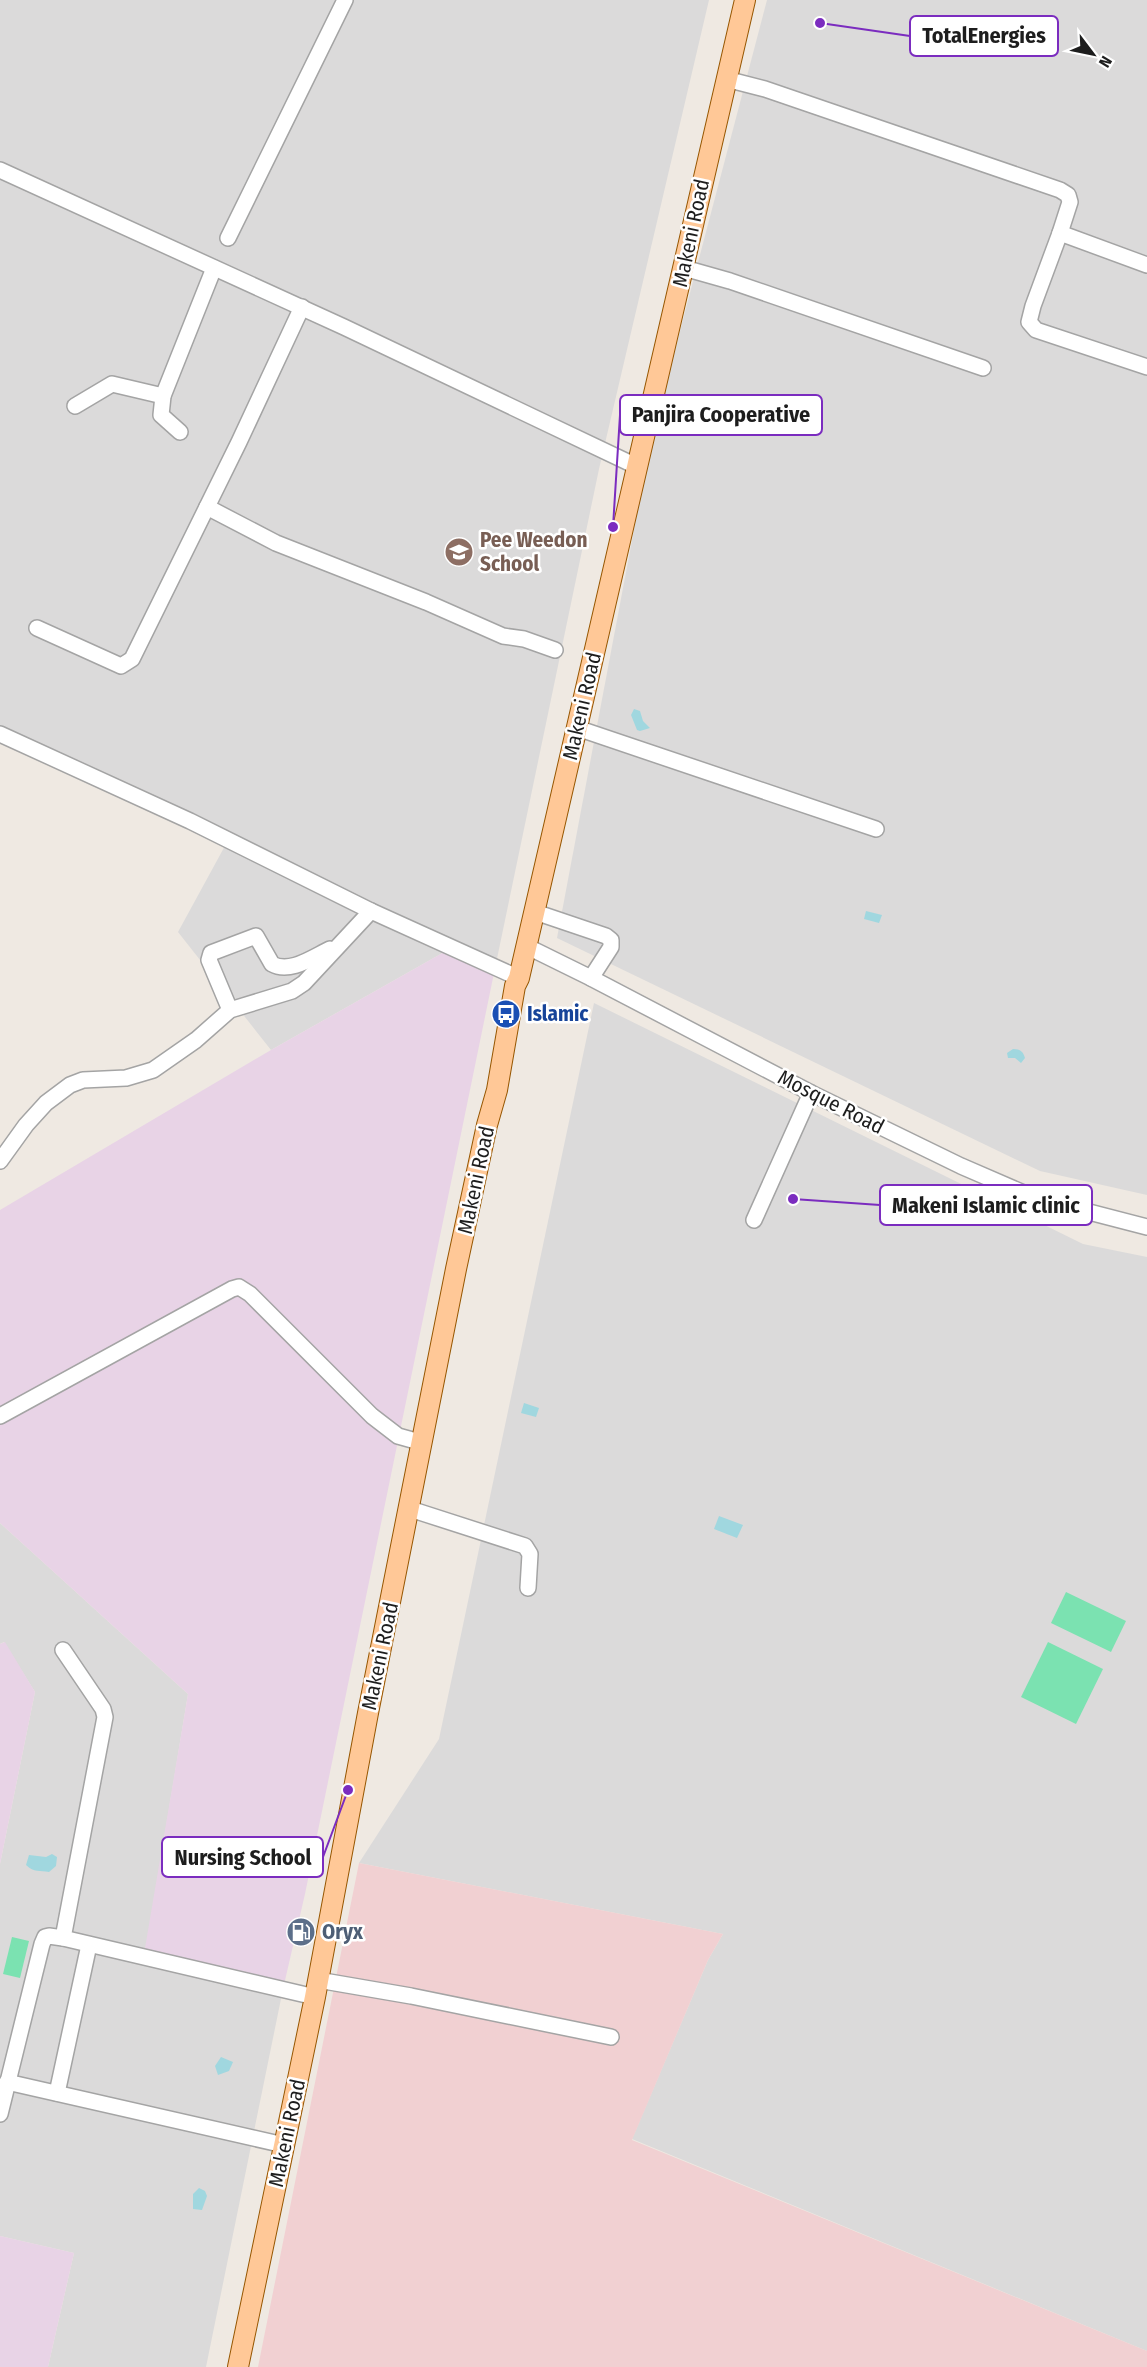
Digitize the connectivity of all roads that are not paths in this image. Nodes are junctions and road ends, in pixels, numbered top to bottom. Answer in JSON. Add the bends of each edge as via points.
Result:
{"nodes":[{"id":1,"x":345,"y":0,"type":"edge"},
{"id":2,"x":745,"y":0,"type":"edge"},
{"id":3,"x":726,"y":79,"type":"junction"},
{"id":4,"x":0,"y":170,"type":"edge"},
{"id":5,"x":1060,"y":233,"type":"junction"},
{"id":6,"x":228,"y":238,"type":"dead end"},
{"id":7,"x":1147,"y":265,"type":"edge"},
{"id":8,"x":214,"y":268,"type":"junction"},
{"id":9,"x":684,"y":268,"type":"junction"},
{"id":10,"x":302,"y":308,"type":"junction"},
{"id":11,"x":1147,"y":367,"type":"edge"},
{"id":12,"x":983,"y":368,"type":"dead end"},
{"id":13,"x":164,"y":396,"type":"junction"},
{"id":14,"x":75,"y":406,"type":"dead end"},
{"id":15,"x":180,"y":432,"type":"dead end"},
{"id":16,"x":638,"y":467,"type":"junction"},
{"id":17,"x":207,"y":507,"type":"junction"},
{"id":18,"x":37,"y":628,"type":"dead end"},
{"id":19,"x":555,"y":650,"type":"dead end"},
{"id":20,"x":577,"y":728,"type":"junction"},
{"id":21,"x":0,"y":734,"type":"edge"},
{"id":22,"x":876,"y":829,"type":"dead end"},
{"id":23,"x":371,"y":911,"type":"junction"},
{"id":24,"x":535,"y":912,"type":"junction"},
{"id":25,"x":339,"y":945,"type":"junction"},
{"id":26,"x":526,"y":946,"type":"junction"},
{"id":27,"x":519,"y":978,"type":"junction"},
{"id":28,"x":591,"y":978,"type":"junction"},
{"id":29,"x":230,"y":1010,"type":"junction"},
{"id":30,"x":811,"y":1093,"type":"junction"},
{"id":31,"x":0,"y":1161,"type":"edge"},
{"id":32,"x":754,"y":1220,"type":"dead end"},
{"id":33,"x":1147,"y":1227,"type":"edge"},
{"id":34,"x":0,"y":1416,"type":"edge"},
{"id":35,"x":423,"y":1443,"type":"junction"},
{"id":36,"x":410,"y":1509,"type":"junction"},
{"id":37,"x":528,"y":1588,"type":"dead end"},
{"id":38,"x":63,"y":1650,"type":"dead end"},
{"id":39,"x":63,"y":1938,"type":"junction"},
{"id":40,"x":89,"y":1945,"type":"junction"},
{"id":41,"x":316,"y":1989,"type":"junction"},
{"id":42,"x":611,"y":2037,"type":"dead end"},
{"id":43,"x":7,"y":2082,"type":"junction"},
{"id":44,"x":57,"y":2093,"type":"junction"},
{"id":45,"x":0,"y":2114,"type":"edge"},
{"id":46,"x":284,"y":2145,"type":"junction"},
{"id":47,"x":238,"y":2367,"type":"edge"}],
"edges":[{"from":1,"to":6,"type":"street"},
{"from":2,"to":3,"type":"main road","name":"Makeni Road"},
{"from":3,"to":5,"type":"street","via":[[1060,190],[1070,202]]},
{"from":3,"to":9,"type":"main road","name":"Makeni Road"},
{"from":4,"to":8,"type":"street"},
{"from":5,"to":7,"type":"street"},
{"from":5,"to":11,"type":"street","via":[[1029,322],[1036,330]]},
{"from":8,"to":10,"type":"street"},
{"from":8,"to":13,"type":"street"},
{"from":9,"to":12,"type":"street"},
{"from":9,"to":16,"type":"main road","name":"Makeni Road"},
{"from":10,"to":16,"type":"street"},
{"from":10,"to":17,"type":"street"},
{"from":13,"to":14,"type":"street","via":[[108,384]]},
{"from":13,"to":15,"type":"street","via":[[161,415]]},
{"from":16,"to":20,"type":"main road","name":"Makeni Road"},
{"from":17,"to":18,"type":"street","via":[[132,659],[126,664],[121,666],[103,659]]},
{"from":17,"to":19,"type":"street","via":[[276,543],[503,636]]},
{"from":20,"to":22,"type":"street"},
{"from":20,"to":24,"type":"main road","name":"Makeni Road"},
{"from":21,"to":23,"type":"street","via":[[190,821]]},
{"from":23,"to":25,"type":"street"},
{"from":23,"to":27,"type":"street"},
{"from":24,"to":26,"type":"main road","name":"Makeni Road"},
{"from":24,"to":28,"type":"street","via":[[611,940]]},
{"from":25,"to":29,"type":"street","via":[[292,991]]},
{"from":25,"to":29,"type":"street","via":[[293,966],[281,967],[272,964],[256,936],[211,953],[209,960]]},
{"from":26,"to":27,"type":"main road","name":"Makeni Road"},
{"from":26,"to":28,"type":"street","name":"Mosque Road"},
{"from":27,"to":35,"type":"main road","name":"Makeni Road"},
{"from":28,"to":30,"type":"street","name":"Mosque Road"},
{"from":29,"to":31,"type":"street","via":[[153,1070],[126,1078],[83,1080],[57,1093],[26,1125]]},
{"from":30,"to":32,"type":"street"},
{"from":30,"to":33,"type":"street","name":"Mosque Road","via":[[1035,1198]]},
{"from":34,"to":35,"type":"street","via":[[239,1287],[372,1416],[398,1436]]},
{"from":35,"to":36,"type":"main road","name":"Makeni Road"},
{"from":36,"to":37,"type":"street","via":[[525,1546],[530,1554]]},
{"from":36,"to":41,"type":"main road","name":"Makeni Road"},
{"from":38,"to":39,"type":"street","via":[[103,1709],[105,1718]]},
{"from":39,"to":40,"type":"street"},
{"from":39,"to":43,"type":"street","via":[[49,1936],[42,1944]]},
{"from":40,"to":41,"type":"street"},
{"from":40,"to":44,"type":"street"},
{"from":41,"to":42,"type":"street","via":[[401,1994]]},
{"from":41,"to":46,"type":"main road","name":"Makeni Road"},
{"from":43,"to":44,"type":"street"},
{"from":43,"to":45,"type":"street"},
{"from":44,"to":46,"type":"street"},
{"from":46,"to":47,"type":"main road","name":"Makeni Road"}]}
